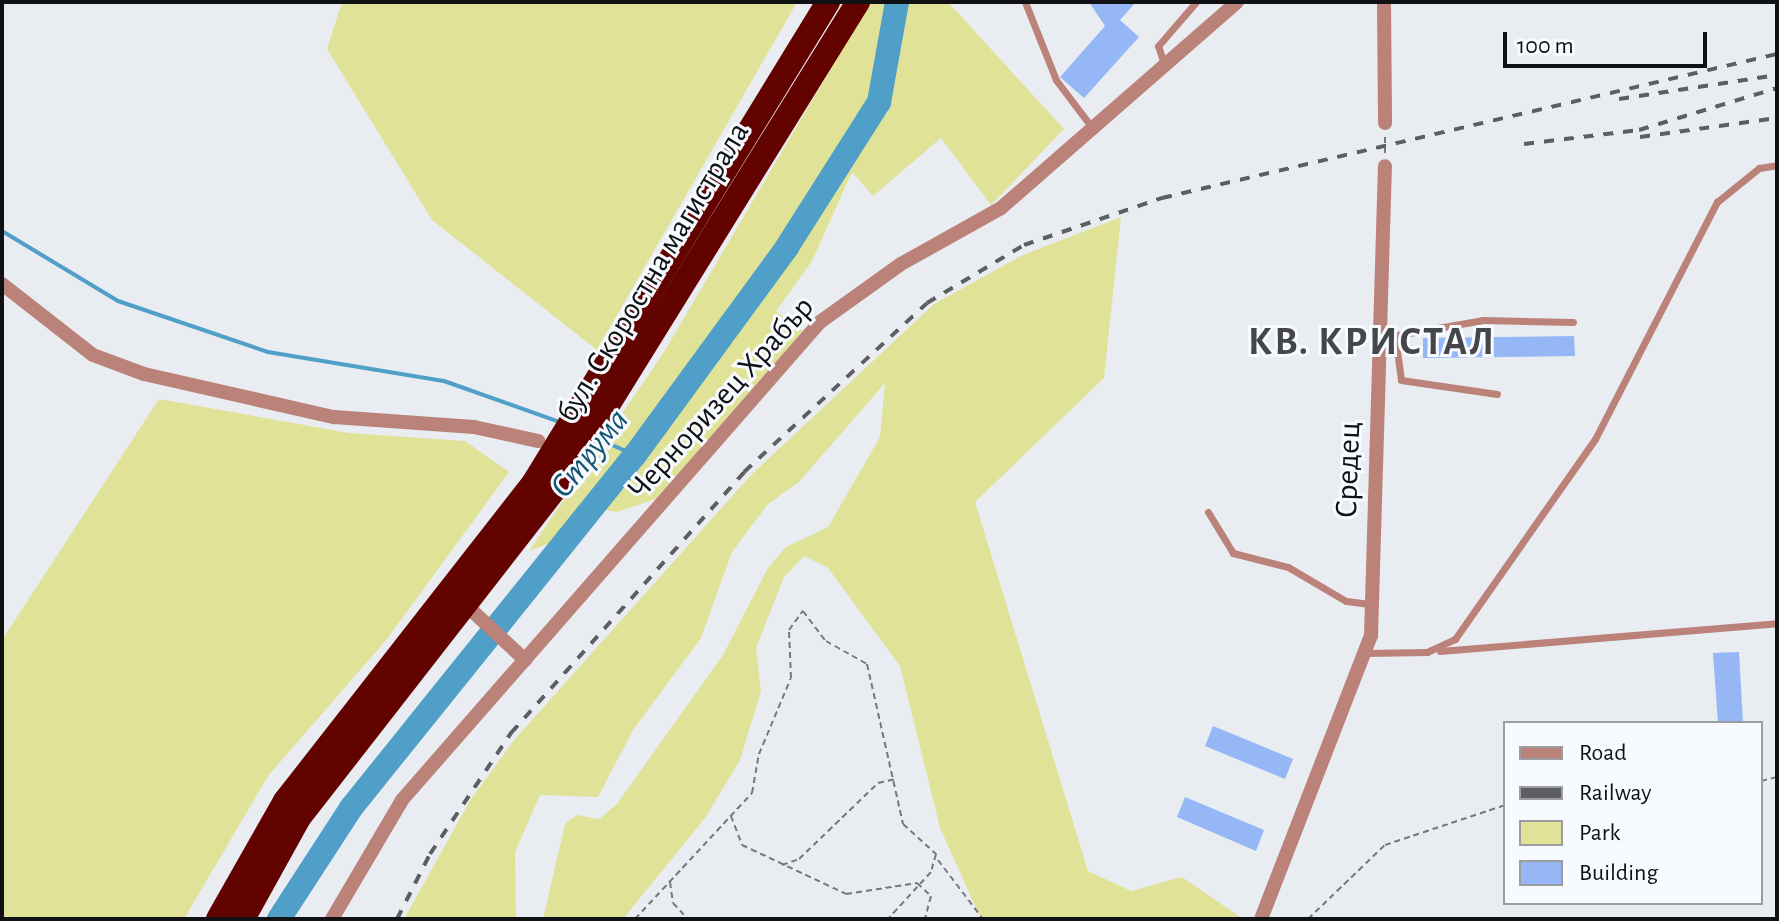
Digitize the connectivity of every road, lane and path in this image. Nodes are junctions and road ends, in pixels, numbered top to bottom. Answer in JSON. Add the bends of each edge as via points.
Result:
{"nodes":[{"id":1,"x":828,"y":2,"type":"edge"},
{"id":2,"x":858,"y":2,"type":"edge"},
{"id":3,"x":1025,"y":2,"type":"edge"},
{"id":4,"x":1196,"y":2,"type":"edge"},
{"id":5,"x":1237,"y":2,"type":"edge"},
{"id":6,"x":1384,"y":2,"type":"edge"},
{"id":7,"x":1165,"y":65,"type":"junction"},
{"id":8,"x":1385,"y":123,"type":"joint"},
{"id":9,"x":1094,"y":130,"type":"junction"},
{"id":10,"x":1777,"y":165,"type":"edge"},
{"id":11,"x":1385,"y":166,"type":"joint"},
{"id":12,"x":2,"y":284,"type":"edge"},
{"id":13,"x":1573,"y":322,"type":"dead end"},
{"id":14,"x":1387,"y":337,"type":"junction"},
{"id":15,"x":617,"y":344,"type":"junction"},
{"id":16,"x":1497,"y":394,"type":"dead end"},
{"id":17,"x":538,"y":441,"type":"junction"},
{"id":18,"x":534,"y":482,"type":"junction"},
{"id":19,"x":1208,"y":512,"type":"dead end"},
{"id":20,"x":1372,"y":604,"type":"junction"},
{"id":21,"x":472,"y":610,"type":"junction"},
{"id":22,"x":1777,"y":623,"type":"edge"},
{"id":23,"x":1427,"y":652,"type":"junction"},
{"id":24,"x":1366,"y":653,"type":"junction"},
{"id":25,"x":520,"y":655,"type":"junction"},
{"id":26,"x":897,"y":779,"type":"junction"},
{"id":27,"x":1503,"y":806,"type":"edge"},
{"id":28,"x":731,"y":814,"type":"junction"},
{"id":29,"x":937,"y":858,"type":"junction"},
{"id":30,"x":780,"y":866,"type":"junction"},
{"id":31,"x":670,"y":881,"type":"junction"},
{"id":32,"x":921,"y":885,"type":"junction"},
{"id":33,"x":218,"y":919,"type":"edge"},
{"id":34,"x":243,"y":919,"type":"edge"},
{"id":35,"x":332,"y":919,"type":"edge"},
{"id":36,"x":635,"y":919,"type":"edge"},
{"id":37,"x":688,"y":919,"type":"edge"},
{"id":38,"x":888,"y":919,"type":"edge"},
{"id":39,"x":925,"y":919,"type":"edge"},
{"id":40,"x":983,"y":919,"type":"edge"},
{"id":41,"x":1261,"y":919,"type":"edge"},
{"id":42,"x":1308,"y":919,"type":"edge"}],
"edges":[{"from":1,"to":15,"type":"highway","name":"бул. Скоростна магистрала"},
{"from":2,"to":21,"type":"highway","name":"бул. Скоростна магистрала","via":[[581,451]]},
{"from":3,"to":9,"type":"lane","via":[[1056,80]]},
{"from":4,"to":7,"type":"lane","via":[[1158,46]]},
{"from":5,"to":7,"type":"street","name":"Черноризец Храбър"},
{"from":6,"to":8,"type":"street"},
{"from":7,"to":9,"type":"street","name":"Черноризец Храбър"},
{"from":8,"to":11,"type":"path"},
{"from":9,"to":25,"type":"street","name":"Черноризец Храбър","via":[[1001,208],[901,264],[820,322]]},
{"from":10,"to":23,"type":"lane","via":[[1759,168],[1717,202],[1564,489],[1455,639]]},
{"from":11,"to":14,"type":"street","name":"Средец"},
{"from":12,"to":17,"type":"street","via":[[93,355],[144,374],[334,417],[474,427]]},
{"from":13,"to":14,"type":"lane","via":[[1483,320]]},
{"from":14,"to":16,"type":"lane","via":[[1401,380]]},
{"from":14,"to":20,"type":"street","name":"Средец"},
{"from":15,"to":17,"type":"highway","via":[[557,432]]},
{"from":15,"to":18,"type":"highway","name":"бул. Скоростна магистрала"},
{"from":17,"to":18,"type":"highway","via":[[543,458]]},
{"from":18,"to":33,"type":"highway","name":"бул. Скоростна магистрала","via":[[285,801]]},
{"from":19,"to":20,"type":"lane","via":[[1226,549],[1288,567],[1346,601]]},
{"from":20,"to":24,"type":"street","name":"Средец"},
{"from":21,"to":25,"type":"street"},
{"from":21,"to":34,"type":"highway","name":"бул. Скоростна магистрала","via":[[299,818]]},
{"from":22,"to":23,"type":"lane"},
{"from":23,"to":24,"type":"lane"},
{"from":24,"to":41,"type":"street","name":"Средец"},
{"from":25,"to":35,"type":"street","name":"Черноризец Храбър","via":[[402,800]]},
{"from":26,"to":28,"type":"path","via":[[867,664],[826,641],[803,611],[789,630],[791,678],[759,754],[758,778]]},
{"from":26,"to":29,"type":"path","via":[[903,824]]},
{"from":26,"to":30,"type":"path","via":[[878,783],[799,859]]},
{"from":27,"to":42,"type":"path","via":[[1385,845]]},
{"from":28,"to":30,"type":"path","via":[[742,845]]},
{"from":28,"to":31,"type":"path"},
{"from":29,"to":32,"type":"path"},
{"from":29,"to":40,"type":"path"},
{"from":30,"to":32,"type":"path","via":[[846,894]]},
{"from":31,"to":36,"type":"path"},
{"from":31,"to":37,"type":"path","via":[[673,903]]},
{"from":32,"to":38,"type":"path"},
{"from":32,"to":39,"type":"path","via":[[931,896]]}]}
